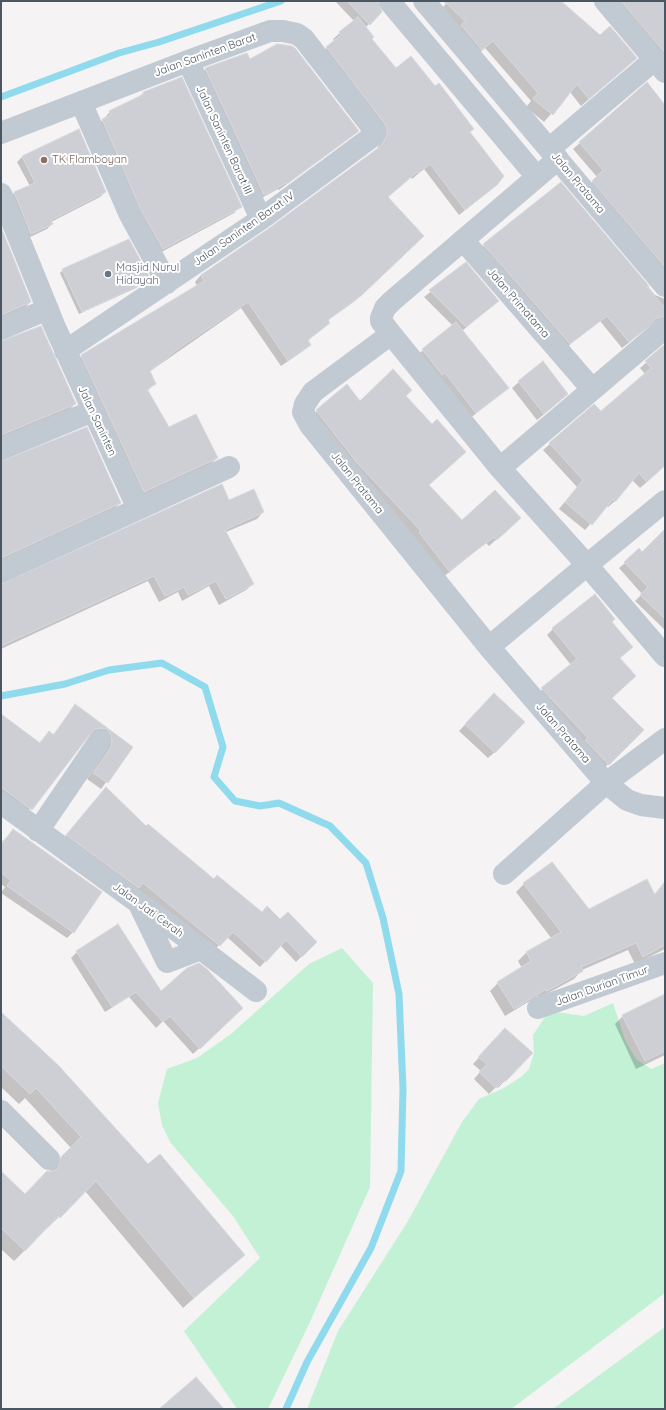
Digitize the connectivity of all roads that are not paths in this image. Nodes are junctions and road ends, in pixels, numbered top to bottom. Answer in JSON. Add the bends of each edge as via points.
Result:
{"nodes":[{"id":1,"x":389,"y":1,"type":"edge"},
{"id":2,"x":424,"y":1,"type":"edge"},
{"id":3,"x":605,"y":1,"type":"edge"},
{"id":4,"x":188,"y":61,"type":"junction"},
{"id":5,"x":660,"y":66,"type":"edge"},
{"id":6,"x":81,"y":102,"type":"junction"},
{"id":7,"x":374,"y":128,"type":"joint"},
{"id":8,"x":1,"y":133,"type":"edge"},
{"id":9,"x":554,"y":154,"type":"junction"},
{"id":10,"x":536,"y":177,"type":"junction"},
{"id":11,"x":3,"y":202,"type":"edge"},
{"id":12,"x":261,"y":219,"type":"junction"},
{"id":13,"x":463,"y":240,"type":"junction"},
{"id":14,"x":166,"y":283,"type":"junction"},
{"id":15,"x":665,"y":286,"type":"edge"},
{"id":16,"x":48,"y":309,"type":"junction"},
{"id":17,"x":665,"y":328,"type":"edge"},
{"id":18,"x":1,"y":329,"type":"edge"},
{"id":19,"x":391,"y":334,"type":"junction"},
{"id":20,"x":65,"y":351,"type":"junction"},
{"id":21,"x":592,"y":390,"type":"junction"},
{"id":22,"x":93,"y":411,"type":"junction"},
{"id":23,"x":1,"y":449,"type":"edge"},
{"id":24,"x":229,"y":467,"type":"dead end"},
{"id":25,"x":500,"y":468,"type":"junction"},
{"id":26,"x":665,"y":501,"type":"edge"},
{"id":27,"x":138,"y":509,"type":"junction"},
{"id":28,"x":588,"y":565,"type":"junction"},
{"id":29,"x":1,"y":572,"type":"edge"},
{"id":30,"x":488,"y":647,"type":"junction"},
{"id":31,"x":665,"y":656,"type":"edge"},
{"id":32,"x":665,"y":739,"type":"edge"},
{"id":33,"x":100,"y":740,"type":"dead end"},
{"id":34,"x":606,"y":783,"type":"junction"},
{"id":35,"x":1,"y":803,"type":"edge"},
{"id":36,"x":665,"y":808,"type":"edge"},
{"id":37,"x":38,"y":831,"type":"junction"},
{"id":38,"x":504,"y":874,"type":"dead end"},
{"id":39,"x":139,"y":904,"type":"junction"},
{"id":40,"x":200,"y":949,"type":"junction"},
{"id":41,"x":665,"y":963,"type":"edge"},
{"id":42,"x":256,"y":991,"type":"dead end"},
{"id":43,"x":538,"y":1008,"type":"dead end"},
{"id":44,"x":1,"y":1111,"type":"edge"},
{"id":45,"x":49,"y":1159,"type":"dead end"}],
"edges":[{"from":1,"to":10,"type":"street"},
{"from":2,"to":9,"type":"street"},
{"from":3,"to":5,"type":"street","name":"Jalan Pratama"},
{"from":4,"to":6,"type":"street","name":"Jalan Saninten Barat"},
{"from":4,"to":7,"type":"street","name":"Jalan Saninten Barat","via":[[270,31],[297,34],[304,39]]},
{"from":4,"to":12,"type":"street","name":"Jalan Saninten Barat III"},
{"from":5,"to":9,"type":"street","name":"Jalan Pratama"},
{"from":6,"to":8,"type":"street","name":"Jalan Saninten Barat"},
{"from":6,"to":14,"type":"street","via":[[129,213]]},
{"from":7,"to":12,"type":"street","name":"Jalan Saninten Barat IV","via":[[373,136]]},
{"from":9,"to":10,"type":"street"},
{"from":9,"to":15,"type":"street","name":"Jalan Pratama"},
{"from":10,"to":13,"type":"street"},
{"from":11,"to":16,"type":"street","name":"Jalan Saninten"},
{"from":12,"to":14,"type":"street","name":"Jalan Saninten Barat IV"},
{"from":13,"to":19,"type":"street","via":[[385,308],[381,321]]},
{"from":13,"to":21,"type":"street","name":"Jalan Primatama"},
{"from":14,"to":20,"type":"street","name":"Jalan Saninten Barat IV"},
{"from":16,"to":18,"type":"street"},
{"from":16,"to":20,"type":"street","name":"Jalan Saninten"},
{"from":17,"to":21,"type":"street"},
{"from":19,"to":25,"type":"street"},
{"from":19,"to":30,"type":"street","name":"Jalan Pratama","via":[[313,392],[303,412],[310,425]]},
{"from":20,"to":22,"type":"street","name":"Jalan Saninten"},
{"from":21,"to":25,"type":"street"},
{"from":22,"to":23,"type":"street"},
{"from":22,"to":27,"type":"street","name":"Jalan Saninten"},
{"from":24,"to":27,"type":"street"},
{"from":25,"to":28,"type":"street"},
{"from":26,"to":28,"type":"street"},
{"from":27,"to":29,"type":"street"},
{"from":28,"to":30,"type":"street"},
{"from":28,"to":31,"type":"street"},
{"from":30,"to":34,"type":"street","name":"Jalan Pratama"},
{"from":32,"to":34,"type":"street"},
{"from":33,"to":37,"type":"street"},
{"from":34,"to":36,"type":"street","name":"Jalan Pratama","via":[[627,800],[641,805]]},
{"from":34,"to":38,"type":"street"},
{"from":35,"to":37,"type":"street","name":"Jalan Jati Cerah"},
{"from":37,"to":39,"type":"street","name":"Jalan Jati Cerah"},
{"from":39,"to":40,"type":"street","name":"Jalan Jati Cerah"},
{"from":39,"to":40,"type":"street","via":[[166,962]]},
{"from":40,"to":42,"type":"street","name":"Jalan Jati Cerah"},
{"from":41,"to":43,"type":"street","name":"Jalan Durian Timur"},
{"from":44,"to":45,"type":"street"}]}
